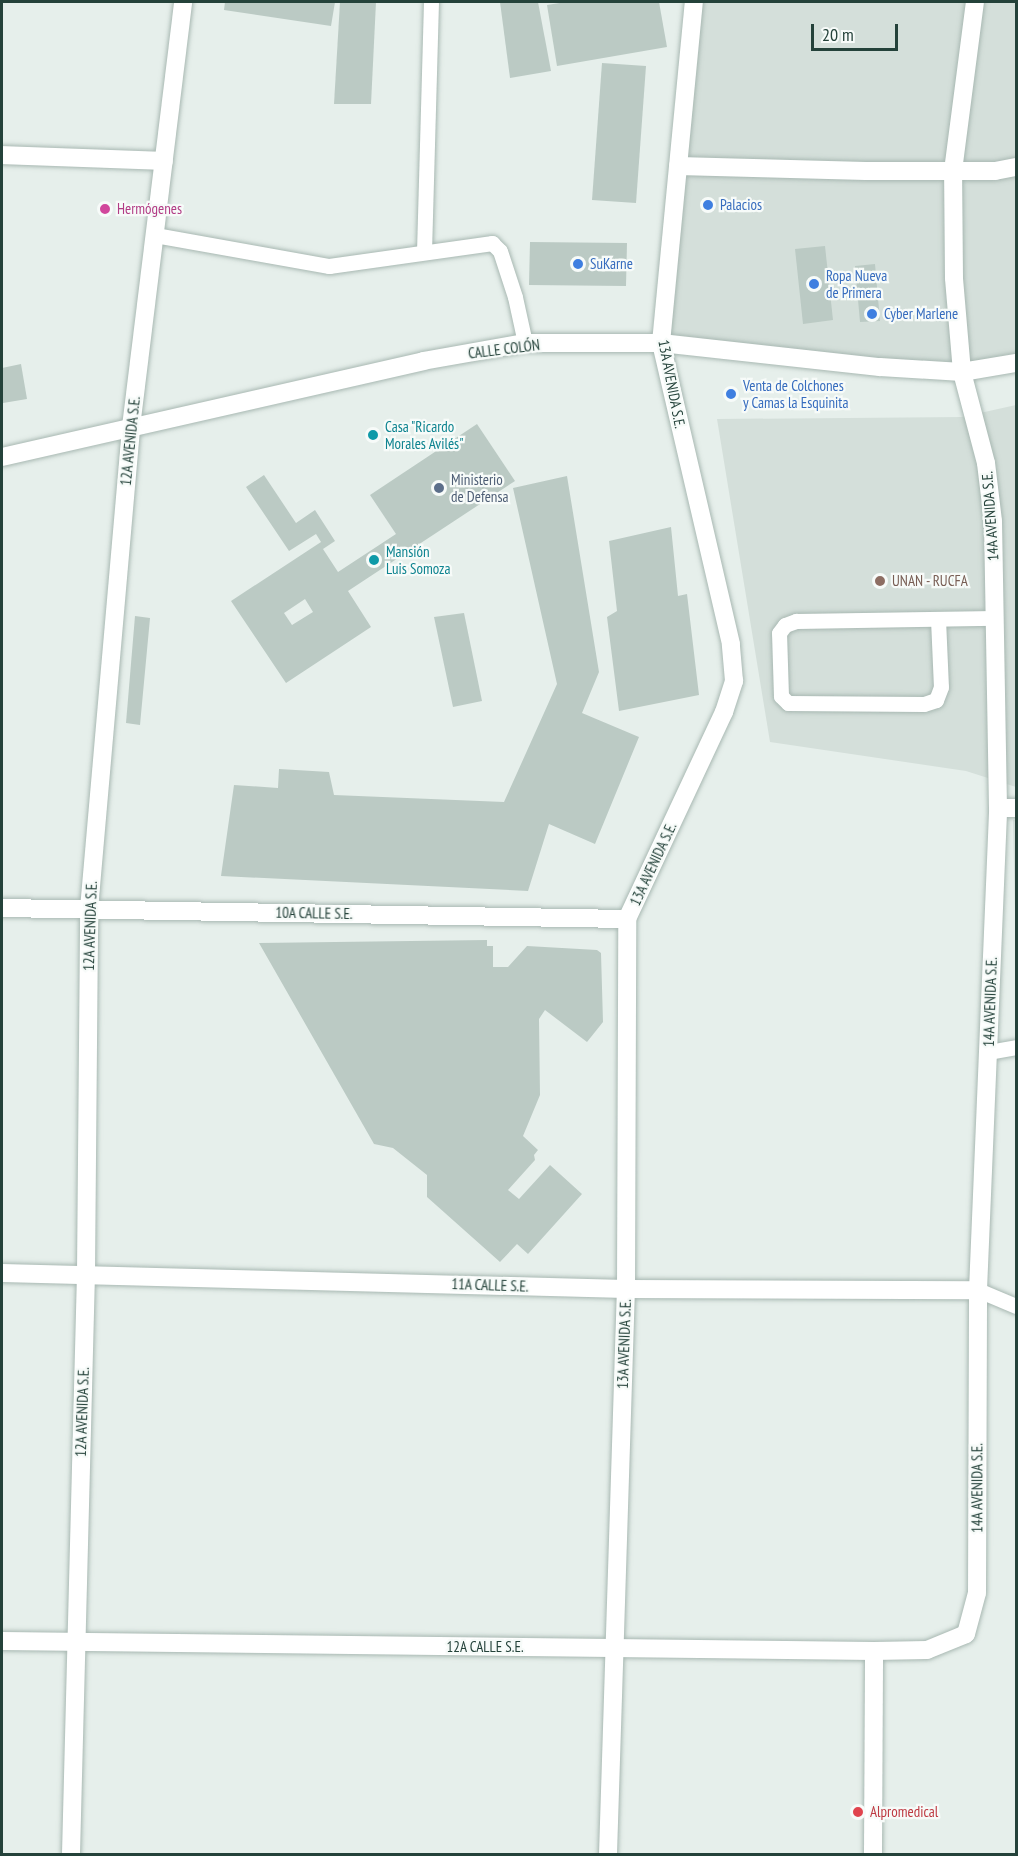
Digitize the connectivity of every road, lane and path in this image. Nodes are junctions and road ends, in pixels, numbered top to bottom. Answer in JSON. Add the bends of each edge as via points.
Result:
{"nodes":[{"id":1,"x":183,"y":2,"type":"edge"},
{"id":2,"x":431,"y":2,"type":"edge"},
{"id":3,"x":694,"y":2,"type":"edge"},
{"id":4,"x":975,"y":2,"type":"edge"},
{"id":5,"x":2,"y":155,"type":"edge"},
{"id":6,"x":164,"y":161,"type":"junction"},
{"id":7,"x":678,"y":166,"type":"junction"},
{"id":8,"x":1017,"y":167,"type":"edge"},
{"id":9,"x":953,"y":171,"type":"junction"},
{"id":10,"x":155,"y":235,"type":"junction"},
{"id":11,"x":424,"y":252,"type":"junction"},
{"id":12,"x":525,"y":343,"type":"junction"},
{"id":13,"x":661,"y":343,"type":"junction"},
{"id":14,"x":1017,"y":363,"type":"edge"},
{"id":15,"x":962,"y":372,"type":"junction"},
{"id":16,"x":131,"y":427,"type":"junction"},
{"id":17,"x":2,"y":457,"type":"edge"},
{"id":18,"x":995,"y":618,"type":"junction"},
{"id":19,"x":938,"y":619,"type":"junction"},
{"id":20,"x":1007,"y":808,"type":"edge"},
{"id":21,"x":2,"y":908,"type":"edge"},
{"id":22,"x":89,"y":909,"type":"junction"},
{"id":23,"x":627,"y":919,"type":"junction"},
{"id":24,"x":1017,"y":1047,"type":"edge"},
{"id":25,"x":988,"y":1052,"type":"junction"},
{"id":26,"x":2,"y":1273,"type":"edge"},
{"id":27,"x":86,"y":1274,"type":"junction"},
{"id":28,"x":626,"y":1288,"type":"junction"},
{"id":29,"x":978,"y":1290,"type":"junction"},
{"id":30,"x":1017,"y":1306,"type":"edge"},
{"id":31,"x":966,"y":1634,"type":"joint"},
{"id":32,"x":2,"y":1641,"type":"edge"},
{"id":33,"x":75,"y":1644,"type":"junction"},
{"id":34,"x":614,"y":1648,"type":"junction"},
{"id":35,"x":874,"y":1651,"type":"junction"},
{"id":36,"x":71,"y":1854,"type":"edge"},
{"id":37,"x":608,"y":1854,"type":"edge"},
{"id":38,"x":873,"y":1854,"type":"edge"}],
"edges":[{"from":1,"to":6,"type":"street","name":"12A AVENIDA S.E."},
{"from":2,"to":11,"type":"lane"},
{"from":3,"to":7,"type":"street","name":"13A AVENIDA S.E."},
{"from":4,"to":9,"type":"street","name":"14A AVENIDA S.E."},
{"from":5,"to":6,"type":"street"},
{"from":6,"to":10,"type":"street","name":"12A AVENIDA S.E."},
{"from":7,"to":9,"type":"street"},
{"from":7,"to":13,"type":"street","name":"13A AVENIDA S.E."},
{"from":8,"to":9,"type":"street"},
{"from":9,"to":15,"type":"street","name":"14A AVENIDA S.E.","via":[[954,279]]},
{"from":10,"to":11,"type":"lane","via":[[329,266]]},
{"from":10,"to":16,"type":"street","name":"12A AVENIDA S.E."},
{"from":11,"to":12,"type":"lane","via":[[492,243],[500,251]]},
{"from":12,"to":13,"type":"street","name":"CALLE COLÓN"},
{"from":12,"to":16,"type":"street","name":"CALLE COLÓN","via":[[423,361]]},
{"from":13,"to":15,"type":"street","name":"CALLE COLÓN"},
{"from":13,"to":23,"type":"street","name":"13A AVENIDA S.E.","via":[[731,644],[734,681],[724,712]]},
{"from":14,"to":15,"type":"street","name":"CALLE COLÓN"},
{"from":15,"to":18,"type":"street","name":"14A AVENIDA S.E.","via":[[986,463],[993,521]]},
{"from":16,"to":17,"type":"street","name":"CALLE COLÓN"},
{"from":16,"to":22,"type":"street","name":"12A AVENIDA S.E."},
{"from":18,"to":19,"type":"lane"},
{"from":18,"to":20,"type":"street","name":"14A AVENIDA S.E."},
{"from":19,"to":19,"type":"lane","via":[[796,621],[785,625],[779,633],[781,696],[788,703],[924,704],[936,700],[940,687]]},
{"from":20,"to":25,"type":"street","name":"14A AVENIDA S.E."},
{"from":21,"to":22,"type":"street","name":"10A CALLE S.E."},
{"from":22,"to":23,"type":"street","name":"10A CALLE S.E."},
{"from":22,"to":27,"type":"street","name":"12A AVENIDA S.E."},
{"from":23,"to":28,"type":"street","name":"13A AVENIDA S.E."},
{"from":24,"to":25,"type":"lane"},
{"from":25,"to":29,"type":"street","name":"14A AVENIDA S.E."},
{"from":26,"to":27,"type":"street","name":"11A CALLE S.E."},
{"from":27,"to":28,"type":"street","name":"11A CALLE S.E."},
{"from":27,"to":33,"type":"street","name":"12A AVENIDA S.E."},
{"from":28,"to":29,"type":"street","name":"11A CALLE S.E."},
{"from":28,"to":34,"type":"street","name":"13A AVENIDA S.E."},
{"from":29,"to":30,"type":"lane"},
{"from":29,"to":31,"type":"street","name":"14A AVENIDA S.E.","via":[[977,1593]]},
{"from":31,"to":35,"type":"street","name":"12A CALLE S.E.","via":[[927,1650]]},
{"from":32,"to":33,"type":"street","name":"12A CALLE S.E."},
{"from":33,"to":34,"type":"street","name":"12A CALLE S.E."},
{"from":33,"to":36,"type":"street","name":"12A AVENIDA S.E."},
{"from":34,"to":35,"type":"street","name":"12A CALLE S.E."},
{"from":34,"to":37,"type":"street","name":"13A AVENIDA S.E."},
{"from":35,"to":38,"type":"street"}]}
